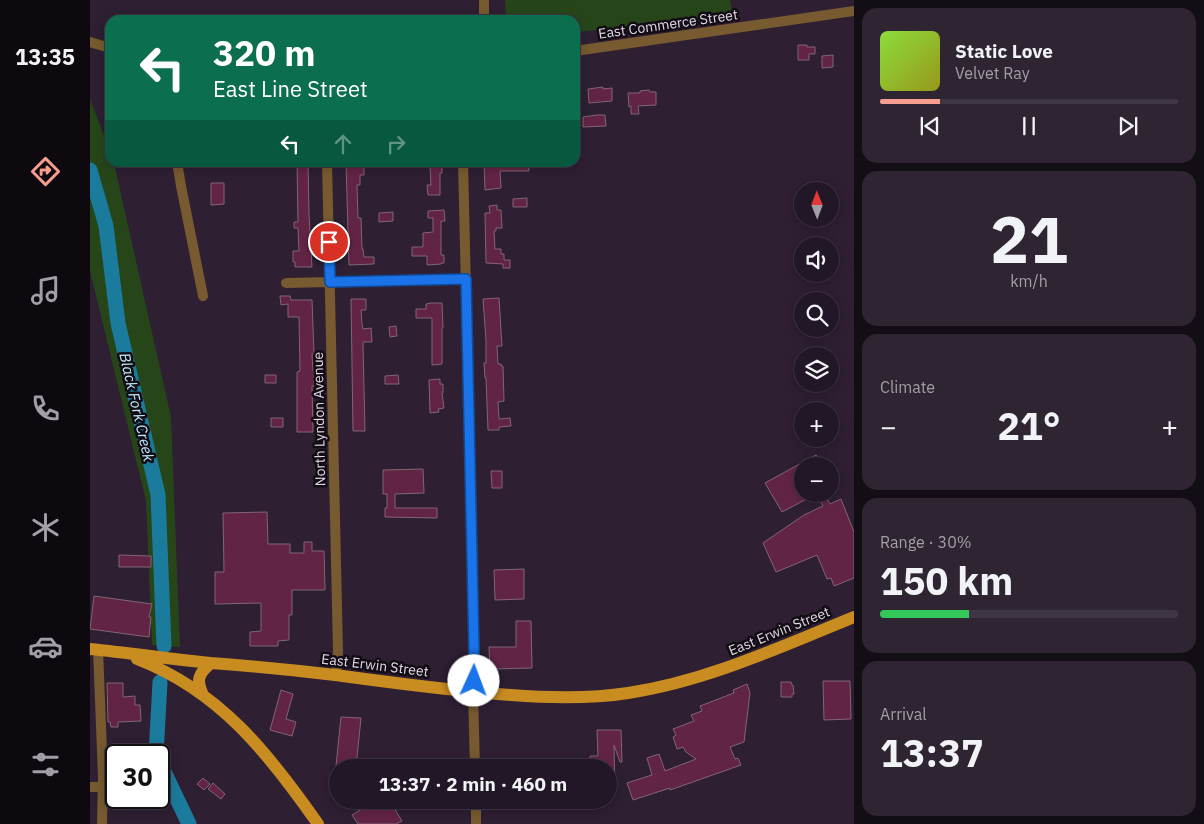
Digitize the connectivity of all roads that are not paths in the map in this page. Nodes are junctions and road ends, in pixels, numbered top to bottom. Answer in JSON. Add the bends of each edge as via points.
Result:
{"nodes":[{"id":1,"x":484,"y":0,"type":"edge"},
{"id":2,"x":854,"y":11,"type":"edge"},
{"id":3,"x":484,"y":15,"type":"edge"},
{"id":4,"x":90,"y":42,"type":"edge"},
{"id":5,"x":105,"y":46,"type":"edge"},
{"id":6,"x":580,"y":50,"type":"edge"},
{"id":7,"x":178,"y":167,"type":"edge"},
{"id":8,"x":327,"y":167,"type":"edge"},
{"id":9,"x":463,"y":167,"type":"edge"},
{"id":10,"x":466,"y":279,"type":"junction"},
{"id":11,"x":330,"y":282,"type":"junction"},
{"id":12,"x":286,"y":283,"type":"dead end"},
{"id":13,"x":204,"y":296,"type":"dead end"},
{"id":14,"x":854,"y":617,"type":"edge"},
{"id":15,"x":94,"y":649,"type":"edge"},
{"id":16,"x":118,"y":652,"type":"junction"},
{"id":17,"x":211,"y":663,"type":"junction"},
{"id":18,"x":336,"y":675,"type":"junction"},
{"id":19,"x":473,"y":692,"type":"junction"},
{"id":20,"x":203,"y":695,"type":"junction"},
{"id":21,"x":475,"y":759,"type":"edge"},
{"id":22,"x":90,"y":787,"type":"edge"},
{"id":23,"x":102,"y":787,"type":"junction"},
{"id":24,"x":476,"y":809,"type":"edge"},
{"id":25,"x":102,"y":824,"type":"edge"},
{"id":26,"x":318,"y":824,"type":"edge"},
{"id":27,"x":476,"y":824,"type":"edge"}],
"edges":[{"from":1,"to":3,"type":"street"},
{"from":2,"to":6,"type":"street","name":"East Commerce Street"},
{"from":4,"to":5,"type":"street"},
{"from":7,"to":13,"type":"street"},
{"from":8,"to":11,"type":"street","name":"North Lyndon Avenue"},
{"from":9,"to":10,"type":"street"},
{"from":10,"to":11,"type":"street"},
{"from":10,"to":19,"type":"street","via":[[475,660]]},
{"from":11,"to":12,"type":"street"},
{"from":11,"to":18,"type":"street","name":"North Lyndon Avenue"},
{"from":14,"to":19,"type":"main road","name":"East Erwin Street","via":[[733,666],[651,690],[582,698]]},
{"from":15,"to":16,"type":"main road","name":"East Erwin Street"},
{"from":15,"to":23,"type":"street"},
{"from":16,"to":17,"type":"main road","name":"East Erwin Street"},
{"from":16,"to":20,"type":"main road","via":[[159,668]]},
{"from":17,"to":18,"type":"main road","name":"East Erwin Street"},
{"from":17,"to":20,"type":"main road","via":[[199,678]]},
{"from":18,"to":19,"type":"main road","name":"East Erwin Street"},
{"from":19,"to":21,"type":"street"},
{"from":20,"to":26,"type":"main road","via":[[254,741]]},
{"from":22,"to":23,"type":"street"},
{"from":23,"to":25,"type":"street"},
{"from":24,"to":27,"type":"street"}]}
